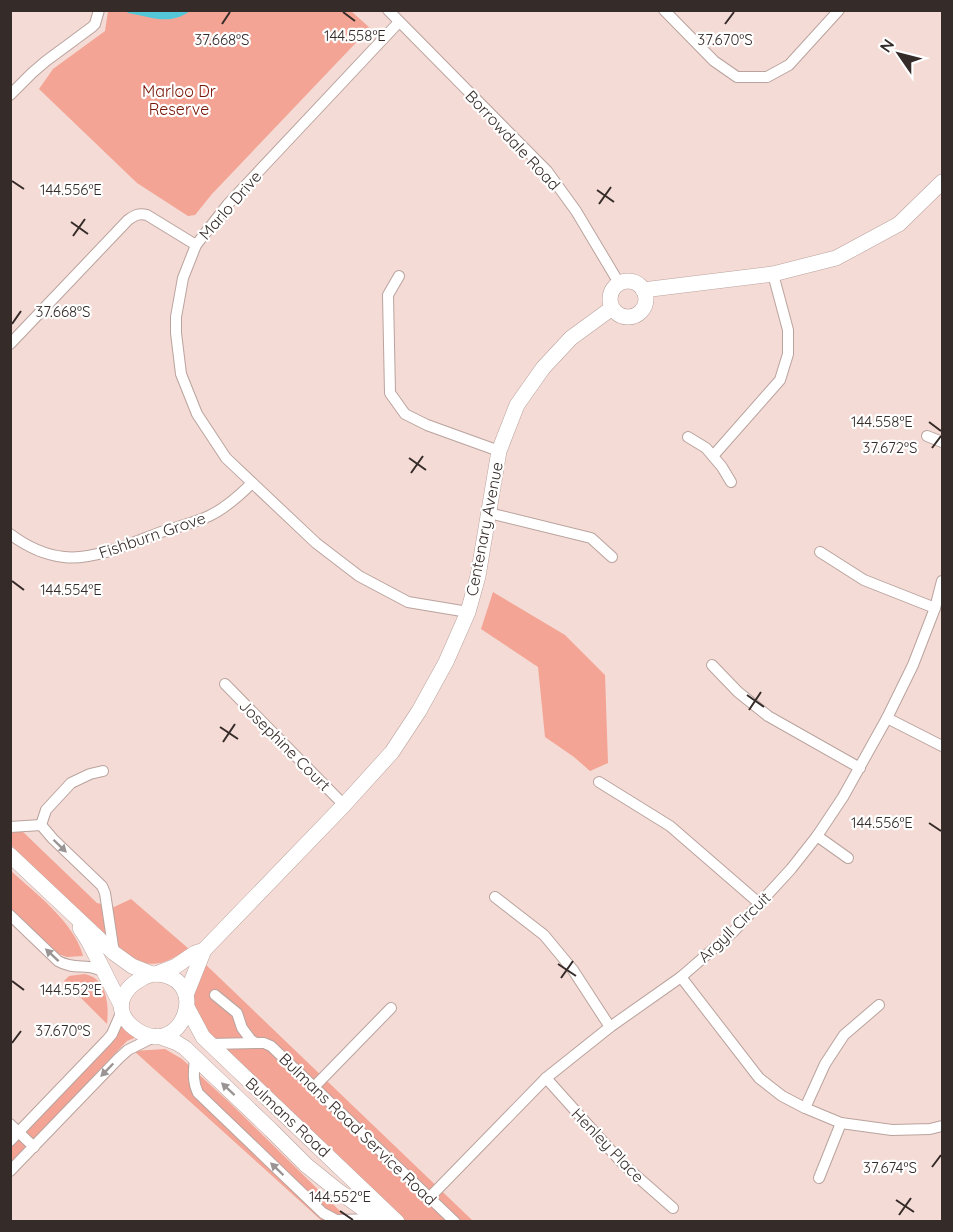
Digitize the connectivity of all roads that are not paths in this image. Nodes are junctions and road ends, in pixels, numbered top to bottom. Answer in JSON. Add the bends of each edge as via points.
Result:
{"nodes":[{"id":1,"x":99,"y":10,"type":"edge"},
{"id":2,"x":388,"y":10,"type":"edge"},
{"id":3,"x":664,"y":10,"type":"edge"},
{"id":4,"x":839,"y":10,"type":"edge"},
{"id":5,"x":399,"y":22,"type":"junction"},
{"id":6,"x":10,"y":95,"type":"edge"},
{"id":7,"x":942,"y":182,"type":"edge"},
{"id":8,"x":196,"y":244,"type":"junction"},
{"id":9,"x":773,"y":274,"type":"junction"},
{"id":10,"x":399,"y":276,"type":"dead end"},
{"id":11,"x":619,"y":284,"type":"junction"},
{"id":12,"x":643,"y":290,"type":"junction"},
{"id":13,"x":612,"y":308,"type":"junction"},
{"id":14,"x":10,"y":344,"type":"edge"},
{"id":15,"x":927,"y":436,"type":"dead end"},
{"id":16,"x":688,"y":437,"type":"dead end"},
{"id":17,"x":942,"y":442,"type":"edge"},
{"id":18,"x":498,"y":452,"type":"junction"},
{"id":19,"x":713,"y":456,"type":"junction"},
{"id":20,"x":731,"y":482,"type":"dead end"},
{"id":21,"x":252,"y":483,"type":"junction"},
{"id":22,"x":489,"y":513,"type":"junction"},
{"id":23,"x":10,"y":534,"type":"edge"},
{"id":24,"x":820,"y":552,"type":"dead end"},
{"id":25,"x":612,"y":557,"type":"dead end"},
{"id":26,"x":942,"y":581,"type":"edge"},
{"id":27,"x":934,"y":608,"type":"junction"},
{"id":28,"x":468,"y":612,"type":"junction"},
{"id":29,"x":712,"y":664,"type":"dead end"},
{"id":30,"x":225,"y":684,"type":"dead end"},
{"id":31,"x":887,"y":718,"type":"junction"},
{"id":32,"x":942,"y":746,"type":"edge"},
{"id":33,"x":860,"y":768,"type":"junction"},
{"id":34,"x":103,"y":771,"type":"dead end"},
{"id":35,"x":599,"y":782,"type":"dead end"},
{"id":36,"x":344,"y":805,"type":"junction"},
{"id":37,"x":41,"y":825,"type":"junction"},
{"id":38,"x":10,"y":827,"type":"edge"},
{"id":39,"x":817,"y":836,"type":"junction"},
{"id":40,"x":10,"y":855,"type":"edge"},
{"id":41,"x":848,"y":858,"type":"dead end"},
{"id":42,"x":495,"y":897,"type":"dead end"},
{"id":43,"x":760,"y":904,"type":"junction"},
{"id":44,"x":67,"y":909,"type":"junction"},
{"id":45,"x":10,"y":915,"type":"edge"},
{"id":46,"x":204,"y":950,"type":"junction"},
{"id":47,"x":114,"y":954,"type":"junction"},
{"id":48,"x":104,"y":973,"type":"junction"},
{"id":49,"x":154,"y":974,"type":"junction"},
{"id":50,"x":681,"y":977,"type":"junction"},
{"id":51,"x":215,"y":995,"type":"dead end"},
{"id":52,"x":186,"y":1001,"type":"junction"},
{"id":53,"x":879,"y":1005,"type":"dead end"},
{"id":54,"x":121,"y":1008,"type":"junction"},
{"id":55,"x":392,"y":1008,"type":"dead end"},
{"id":56,"x":609,"y":1027,"type":"junction"},
{"id":57,"x":242,"y":1028,"type":"junction"},
{"id":58,"x":156,"y":1037,"type":"junction"},
{"id":59,"x":256,"y":1043,"type":"junction"},
{"id":60,"x":209,"y":1044,"type":"junction"},
{"id":61,"x":232,"y":1044,"type":"junction"},
{"id":62,"x":195,"y":1058,"type":"junction"},
{"id":63,"x":546,"y":1078,"type":"junction"},
{"id":64,"x":315,"y":1087,"type":"junction"},
{"id":65,"x":805,"y":1108,"type":"junction"},
{"id":66,"x":841,"y":1123,"type":"junction"},
{"id":67,"x":10,"y":1124,"type":"edge"},
{"id":68,"x":942,"y":1126,"type":"edge"},
{"id":69,"x":19,"y":1132,"type":"junction"},
{"id":70,"x":10,"y":1141,"type":"edge"},
{"id":71,"x":34,"y":1147,"type":"junction"},
{"id":72,"x":10,"y":1171,"type":"edge"},
{"id":73,"x":819,"y":1178,"type":"dead end"},
{"id":74,"x":430,"y":1197,"type":"junction"},
{"id":75,"x":673,"y":1208,"type":"dead end"},
{"id":76,"x":380,"y":1220,"type":"edge"},
{"id":77,"x":397,"y":1221,"type":"edge"},
{"id":78,"x":456,"y":1221,"type":"edge"}],
"edges":[{"from":1,"to":6,"type":"street","via":[[96,24],[46,61]]},
{"from":2,"to":5,"type":"street","name":"Borrowdale Road"},
{"from":3,"to":4,"type":"street","via":[[714,61],[737,77],[767,77],[789,64]]},
{"from":5,"to":8,"type":"street","name":"Marlo Drive","via":[[228,204]]},
{"from":5,"to":11,"type":"street","name":"Borrowdale Road","via":[[547,171]]},
{"from":7,"to":9,"type":"street","via":[[899,224],[836,258]]},
{"from":8,"to":14,"type":"street","via":[[147,215],[135,215]]},
{"from":8,"to":21,"type":"street","name":"Marlo Drive","via":[[183,278],[176,317],[181,374],[197,414],[226,458]]},
{"from":9,"to":12,"type":"street"},
{"from":9,"to":19,"type":"street","via":[[788,330],[788,354],[780,380]]},
{"from":10,"to":18,"type":"street","via":[[388,295],[390,393],[405,414]]},
{"from":11,"to":12,"type":"street","via":[[632,282]]},
{"from":11,"to":13,"type":"street","via":[[610,297]]},
{"from":12,"to":13,"type":"street","via":[[643,308],[634,316],[622,316]]},
{"from":13,"to":18,"type":"street","name":"Centenary Avenue","via":[[571,338],[543,368],[517,405]]},
{"from":15,"to":17,"type":"street"},
{"from":16,"to":19,"type":"street"},
{"from":18,"to":22,"type":"street","name":"Centenary Avenue"},
{"from":19,"to":20,"type":"street"},
{"from":21,"to":23,"type":"street","name":"Fishburn Grove","via":[[228,505],[208,516],[83,557],[65,558],[43,552]]},
{"from":21,"to":28,"type":"street","name":"Marlo Drive","via":[[316,543],[359,576],[408,602]]},
{"from":22,"to":25,"type":"street","via":[[591,538]]},
{"from":22,"to":28,"type":"street","name":"Centenary Avenue"},
{"from":24,"to":27,"type":"street","via":[[864,580]]},
{"from":26,"to":27,"type":"street","name":"Argyll Circuit"},
{"from":27,"to":31,"type":"street","name":"Argyll Circuit","via":[[913,665]]},
{"from":28,"to":36,"type":"street","name":"Centenary Avenue","via":[[419,711],[392,752]]},
{"from":29,"to":33,"type":"street","via":[[768,716]]},
{"from":30,"to":36,"type":"street","name":"Josephine Court"},
{"from":31,"to":32,"type":"street"},
{"from":31,"to":33,"type":"street","name":"Argyll Circuit"},
{"from":33,"to":39,"type":"street","name":"Argyll Circuit"},
{"from":34,"to":37,"type":"street","via":[[71,783],[46,810]]},
{"from":35,"to":43,"type":"street","via":[[670,826]]},
{"from":36,"to":46,"type":"street","name":"Centenary Avenue"},
{"from":37,"to":38,"type":"street"},
{"from":37,"to":47,"type":"street","one_way":true,"via":[[102,886]]},
{"from":39,"to":41,"type":"street"},
{"from":39,"to":43,"type":"street","name":"Argyll Circuit"},
{"from":40,"to":44,"type":"street"},
{"from":42,"to":56,"type":"street","via":[[544,935],[573,970]]},
{"from":43,"to":50,"type":"street","name":"Argyll Circuit"},
{"from":44,"to":47,"type":"street"},
{"from":44,"to":48,"type":"street"},
{"from":48,"to":45,"type":"street","one_way":true,"via":[[58,961]]},
{"from":46,"to":49,"type":"street","name":"Centenary Avenue"},
{"from":46,"to":52,"type":"street","name":"Centenary Avenue"},
{"from":47,"to":49,"type":"street"},
{"from":48,"to":54,"type":"street"},
{"from":49,"to":52,"type":"street","via":[[174,980],[181,986]]},
{"from":49,"to":54,"type":"street","via":[[134,983]]},
{"from":50,"to":56,"type":"street","name":"Argyll Circuit"},
{"from":50,"to":65,"type":"street","via":[[759,1078]]},
{"from":51,"to":57,"type":"street","name":"Bulmans Road Service Road","via":[[237,1013]]},
{"from":52,"to":58,"type":"street","via":[[184,1018],[178,1027]]},
{"from":52,"to":60,"type":"street","name":"Bulmans Road","via":[[198,1030]]},
{"from":53,"to":65,"type":"street","via":[[844,1035],[825,1064]]},
{"from":54,"to":58,"type":"street","via":[[134,1028]]},
{"from":54,"to":69,"type":"street","via":[[112,1034]]},
{"from":55,"to":64,"type":"street"},
{"from":56,"to":63,"type":"street","name":"Argyll Circuit"},
{"from":57,"to":59,"type":"street","name":"Bulmans Road Service Road"},
{"from":57,"to":61,"type":"street"},
{"from":58,"to":62,"type":"street","name":"Bulmans Road","via":[[177,1043]]},
{"from":58,"to":71,"type":"street","one_way":true,"via":[[119,1058]]},
{"from":59,"to":61,"type":"street","name":"Bulmans Road Service Road"},
{"from":59,"to":64,"type":"street","name":"Bulmans Road Service Road","via":[[271,1046]]},
{"from":60,"to":61,"type":"street","name":"Bulmans Road Service Road"},
{"from":60,"to":77,"type":"street","name":"Bulmans Road"},
{"from":76,"to":62,"type":"street","name":"Bulmans Road","one_way":true,"via":[[306,1166]]},
{"from":76,"to":62,"type":"street","one_way":true,"via":[[336,1220],[323,1213],[198,1093],[194,1086]]},
{"from":63,"to":74,"type":"street","name":"Argyll Circuit"},
{"from":63,"to":75,"type":"street","name":"Henley Place","via":[[624,1165]]},
{"from":64,"to":74,"type":"street","name":"Bulmans Road Service Road"},
{"from":65,"to":66,"type":"street"},
{"from":66,"to":68,"type":"street","via":[[892,1130]]},
{"from":66,"to":73,"type":"street"},
{"from":67,"to":69,"type":"street"},
{"from":69,"to":70,"type":"street"},
{"from":69,"to":71,"type":"street"},
{"from":71,"to":72,"type":"street"},
{"from":74,"to":78,"type":"street","name":"Bulmans Road Service Road"}]}
